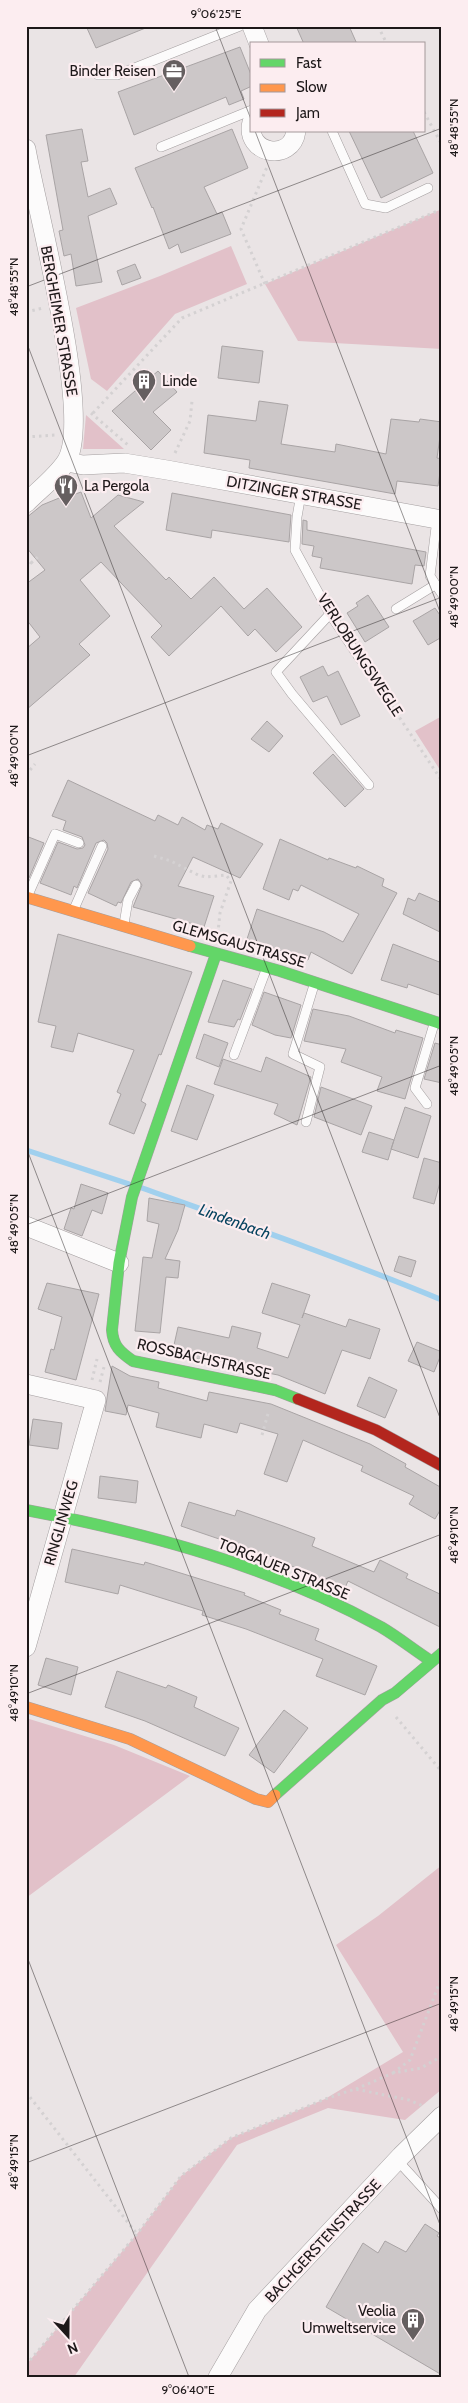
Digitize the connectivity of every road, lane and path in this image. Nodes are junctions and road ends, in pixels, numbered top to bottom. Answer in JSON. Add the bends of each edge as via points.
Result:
{"nodes":[{"id":1,"x":240,"y":26,"type":"edge"},
{"id":2,"x":252,"y":26,"type":"edge"},
{"id":3,"x":378,"y":26,"type":"edge"},
{"id":4,"x":258,"y":42,"type":"edge"},
{"id":5,"x":386,"y":42,"type":"edge"},
{"id":6,"x":98,"y":75,"type":"dead end"},
{"id":7,"x":250,"y":111,"type":"edge"},
{"id":8,"x":426,"y":116,"type":"edge"},
{"id":9,"x":252,"y":132,"type":"edge"},
{"id":10,"x":296,"y":132,"type":"edge"},
{"id":11,"x":332,"y":132,"type":"edge"},
{"id":12,"x":442,"y":145,"type":"edge"},
{"id":13,"x":161,"y":147,"type":"dead end"},
{"id":14,"x":26,"y":149,"type":"edge"},
{"id":15,"x":273,"y":152,"type":"junction"},
{"id":16,"x":428,"y":188,"type":"dead end"},
{"id":17,"x":442,"y":210,"type":"edge"},
{"id":18,"x":264,"y":284,"type":"junction"},
{"id":19,"x":192,"y":401,"type":"dead end"},
{"id":20,"x":74,"y":406,"type":"junction"},
{"id":21,"x":93,"y":413,"type":"junction"},
{"id":22,"x":74,"y":435,"type":"junction"},
{"id":23,"x":26,"y":437,"type":"edge"},
{"id":24,"x":67,"y":462,"type":"junction"},
{"id":25,"x":146,"y":466,"type":"junction"},
{"id":26,"x":167,"y":470,"type":"junction"},
{"id":27,"x":301,"y":494,"type":"junction"},
{"id":28,"x":26,"y":503,"type":"edge"},
{"id":29,"x":440,"y":519,"type":"edge"},
{"id":30,"x":39,"y":556,"type":"dead end"},
{"id":31,"x":26,"y":557,"type":"edge"},
{"id":32,"x":31,"y":563,"type":"junction"},
{"id":33,"x":26,"y":570,"type":"edge"},
{"id":34,"x":435,"y":585,"type":"junction"},
{"id":35,"x":442,"y":594,"type":"edge"},
{"id":36,"x":396,"y":608,"type":"dead end"},
{"id":37,"x":330,"y":614,"type":"junction"},
{"id":38,"x":360,"y":659,"type":"joint"},
{"id":39,"x":35,"y":764,"type":"dead end"},
{"id":40,"x":26,"y":775,"type":"edge"},
{"id":41,"x":442,"y":781,"type":"edge"},
{"id":42,"x":369,"y":785,"type":"dead end"},
{"id":43,"x":79,"y":843,"type":"dead end"},
{"id":44,"x":102,"y":846,"type":"dead end"},
{"id":45,"x":154,"y":856,"type":"dead end"},
{"id":46,"x":136,"y":885,"type":"dead end"},
{"id":47,"x":27,"y":897,"type":"edge"},
{"id":48,"x":73,"y":911,"type":"junction"},
{"id":49,"x":220,"y":913,"type":"dead end"},
{"id":50,"x":124,"y":926,"type":"junction"},
{"id":51,"x":216,"y":954,"type":"junction"},
{"id":52,"x":268,"y":968,"type":"junction"},
{"id":53,"x":314,"y":982,"type":"junction"},
{"id":54,"x":438,"y":1023,"type":"edge"},
{"id":55,"x":234,"y":1055,"type":"dead end"},
{"id":56,"x":427,"y":1104,"type":"dead end"},
{"id":57,"x":306,"y":1122,"type":"dead end"},
{"id":58,"x":26,"y":1226,"type":"edge"},
{"id":59,"x":119,"y":1263,"type":"junction"},
{"id":60,"x":113,"y":1341,"type":"junction"},
{"id":61,"x":104,"y":1366,"type":"dead end"},
{"id":62,"x":26,"y":1384,"type":"edge"},
{"id":63,"x":92,"y":1399,"type":"junction"},
{"id":64,"x":442,"y":1466,"type":"edge"},
{"id":65,"x":26,"y":1510,"type":"edge"},
{"id":66,"x":63,"y":1516,"type":"junction"},
{"id":67,"x":26,"y":1647,"type":"edge"},
{"id":68,"x":442,"y":1653,"type":"edge"},
{"id":69,"x":431,"y":1661,"type":"junction"},
{"id":70,"x":382,"y":1700,"type":"junction"},
{"id":71,"x":26,"y":1707,"type":"edge"},
{"id":72,"x":442,"y":1772,"type":"edge"},
{"id":73,"x":442,"y":1976,"type":"edge"},
{"id":74,"x":442,"y":2056,"type":"edge"},
{"id":75,"x":392,"y":2073,"type":"junction"},
{"id":76,"x":355,"y":2090,"type":"junction"},
{"id":77,"x":26,"y":2092,"type":"edge"},
{"id":78,"x":435,"y":2112,"type":"edge"},
{"id":79,"x":398,"y":2161,"type":"junction"},
{"id":80,"x":442,"y":2209,"type":"edge"},
{"id":81,"x":137,"y":2234,"type":"junction"},
{"id":82,"x":26,"y":2365,"type":"edge"},
{"id":83,"x":218,"y":2377,"type":"edge"}],
"edges":[{"from":1,"to":6,"type":"lane","via":[[117,75]]},
{"from":2,"to":4,"type":"street"},
{"from":3,"to":5,"type":"path"},
{"from":7,"to":13,"type":"lane"},
{"from":8,"to":12,"type":"path"},
{"from":9,"to":15,"type":"street","via":[[256,144]]},
{"from":10,"to":15,"type":"street","via":[[288,147]]},
{"from":11,"to":16,"type":"lane","via":[[365,204],[386,208]]},
{"from":14,"to":20,"type":"street","name":"BERGHEIMER STRASSE","via":[[59,304]]},
{"from":15,"to":18,"type":"path","via":[[241,230]]},
{"from":17,"to":18,"type":"path"},
{"from":18,"to":21,"type":"path","via":[[182,318]]},
{"from":19,"to":26,"type":"path","via":[[190,421]]},
{"from":20,"to":21,"type":"path"},
{"from":20,"to":22,"type":"street"},
{"from":21,"to":25,"type":"path"},
{"from":22,"to":23,"type":"path"},
{"from":22,"to":24,"type":"street"},
{"from":24,"to":25,"type":"street","name":"DITZINGER STRASSE"},
{"from":24,"to":28,"type":"street"},
{"from":25,"to":26,"type":"street","name":"DITZINGER STRASSE"},
{"from":26,"to":27,"type":"street","name":"DITZINGER STRASSE"},
{"from":27,"to":29,"type":"street","name":"DITZINGER STRASSE"},
{"from":27,"to":37,"type":"lane","name":"VERLOBUNGSWEGLE","via":[[295,550]]},
{"from":29,"to":34,"type":"lane","via":[[430,569]]},
{"from":30,"to":32,"type":"path"},
{"from":31,"to":32,"type":"path"},
{"from":32,"to":33,"type":"path"},
{"from":34,"to":35,"type":"lane"},
{"from":34,"to":36,"type":"lane"},
{"from":37,"to":38,"type":"lane","name":"VERLOBUNGSWEGLE"},
{"from":37,"to":42,"type":"lane","via":[[276,672]]},
{"from":38,"to":41,"type":"path","name":"VERLOBUNGSWEGLE"},
{"from":39,"to":40,"type":"path"},
{"from":43,"to":47,"type":"lane","via":[[55,834]]},
{"from":44,"to":48,"type":"lane"},
{"from":45,"to":49,"type":"path","via":[[198,875],[226,875],[231,881]]},
{"from":46,"to":50,"type":"lane","via":[[128,900]]},
{"from":47,"to":48,"type":"street","name":"GLEMSGAUSTRASSE"},
{"from":48,"to":50,"type":"street","name":"GLEMSGAUSTRASSE"},
{"from":50,"to":51,"type":"street","name":"GLEMSGAUSTRASSE"},
{"from":51,"to":52,"type":"street","name":"GLEMSGAUSTRASSE"},
{"from":51,"to":59,"type":"street","via":[[132,1197]]},
{"from":52,"to":53,"type":"street","name":"GLEMSGAUSTRASSE"},
{"from":52,"to":55,"type":"lane"},
{"from":53,"to":54,"type":"street","name":"GLEMSGAUSTRASSE"},
{"from":53,"to":57,"type":"lane","via":[[293,1054],[320,1067]]},
{"from":54,"to":56,"type":"lane","via":[[415,1088]]},
{"from":58,"to":59,"type":"street"},
{"from":59,"to":60,"type":"street"},
{"from":60,"to":63,"type":"path","via":[[100,1346]]},
{"from":60,"to":64,"type":"street","name":"ROSSBACHSTRASSE","via":[[119,1352],[133,1360],[275,1390],[376,1430]]},
{"from":61,"to":63,"type":"path"},
{"from":62,"to":63,"type":"street"},
{"from":63,"to":66,"type":"street","name":"RINGLINWEG"},
{"from":65,"to":66,"type":"street","name":"TORGAUER STRASSE"},
{"from":66,"to":67,"type":"street","name":"RINGLINWEG"},
{"from":66,"to":69,"type":"street","name":"TORGAUER STRASSE","via":[[209,1554],[293,1585],[376,1624]]},
{"from":68,"to":69,"type":"street"},
{"from":69,"to":70,"type":"street","via":[[395,1694]]},
{"from":70,"to":71,"type":"street","via":[[268,1802],[130,1739]]},
{"from":70,"to":72,"type":"path"},
{"from":73,"to":75,"type":"path","via":[[410,2060]]},
{"from":74,"to":75,"type":"path","via":[[421,2068]]},
{"from":75,"to":76,"type":"path"},
{"from":76,"to":78,"type":"path","via":[[409,2100]]},
{"from":76,"to":81,"type":"path","via":[[231,2138],[181,2176]]},
{"from":77,"to":81,"type":"path"},
{"from":78,"to":79,"type":"street","name":"BACHGERSTENSTRASSE"},
{"from":79,"to":80,"type":"lane"},
{"from":79,"to":83,"type":"street","name":"BACHGERSTENSTRASSE","via":[[257,2310]]},
{"from":81,"to":82,"type":"path"}]}
